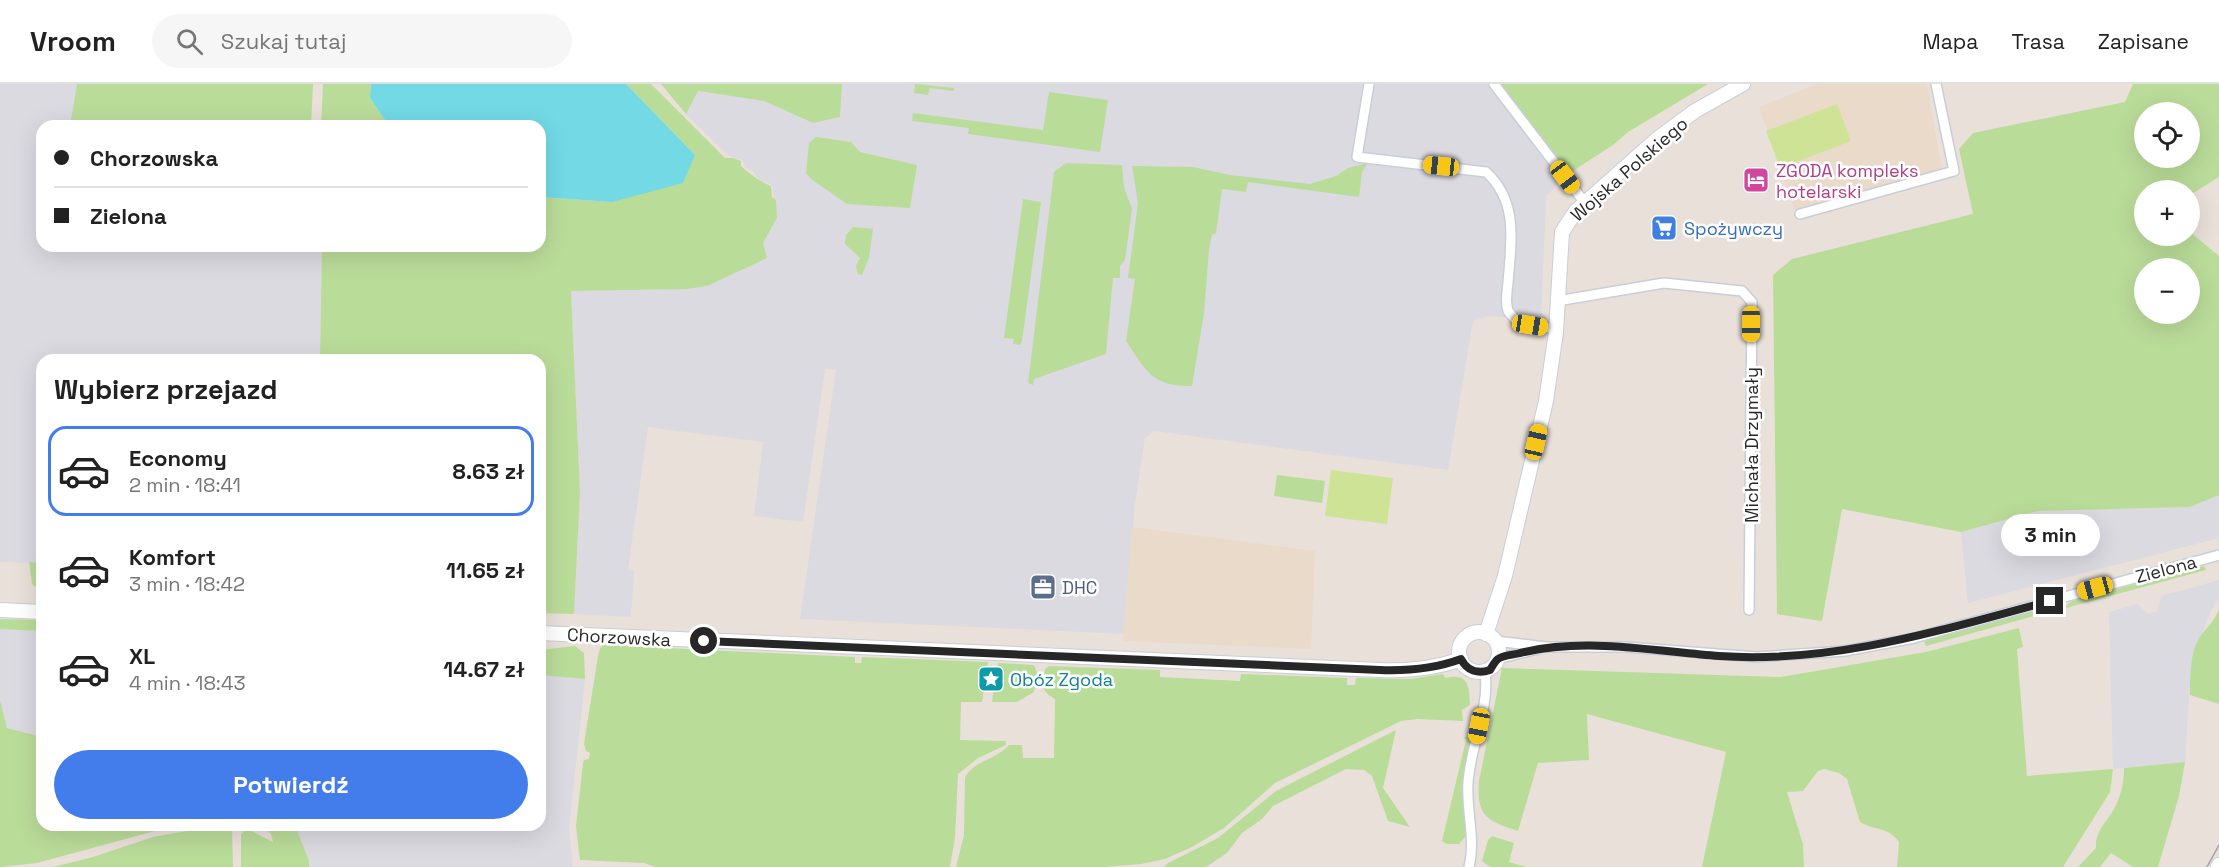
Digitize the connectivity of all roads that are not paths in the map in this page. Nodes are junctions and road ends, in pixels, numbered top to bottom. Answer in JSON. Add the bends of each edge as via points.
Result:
{"nodes":[{"id":1,"x":1369,"y":84,"type":"edge"},
{"id":2,"x":1494,"y":84,"type":"edge"},
{"id":3,"x":1743,"y":84,"type":"edge"},
{"id":4,"x":1936,"y":84,"type":"edge"},
{"id":5,"x":1585,"y":203,"type":"junction"},
{"id":6,"x":1800,"y":214,"type":"dead end"},
{"id":7,"x":1557,"y":301,"type":"junction"},
{"id":8,"x":1556,"y":329,"type":"junction"},
{"id":9,"x":2219,"y":555,"type":"edge"},
{"id":10,"x":0,"y":610,"type":"edge"},
{"id":11,"x":1749,"y":610,"type":"dead end"},
{"id":12,"x":36,"y":612,"type":"edge"},
{"id":13,"x":546,"y":633,"type":"edge"},
{"id":14,"x":1491,"y":638,"type":"junction"},
{"id":15,"x":1546,"y":647,"type":"junction"},
{"id":16,"x":1461,"y":659,"type":"junction"},
{"id":17,"x":1497,"y":659,"type":"junction"},
{"id":18,"x":1485,"y":672,"type":"junction"},
{"id":19,"x":1469,"y":867,"type":"edge"}],
"edges":[{"from":1,"to":8,"type":"street","via":[[1357,157],[1486,172],[1499,183],[1510,210],[1506,306],[1518,323]]},
{"from":2,"to":5,"type":"street"},
{"from":3,"to":5,"type":"street","name":"Wojska Polskiego","via":[[1681,120]]},
{"from":4,"to":6,"type":"street","via":[[1954,171]]},
{"from":5,"to":7,"type":"street","name":"Wojska Polskiego","via":[[1570,217],[1562,232]]},
{"from":7,"to":8,"type":"street","name":"Wojska Polskiego"},
{"from":7,"to":11,"type":"street","name":"Michała Drzymały","via":[[1664,283],[1743,291],[1752,302]]},
{"from":8,"to":14,"type":"street","name":"Wojska Polskiego","via":[[1546,401]]},
{"from":9,"to":15,"type":"street","name":"Zielona","via":[[1914,638],[1845,651],[1757,657],[1626,647]]},
{"from":10,"to":12,"type":"street"},
{"from":13,"to":16,"type":"street","name":"Chorzowska","via":[[1409,671]]},
{"from":14,"to":15,"type":"street","name":"Zielona"},
{"from":14,"to":16,"type":"street","via":[[1475,634],[1465,638],[1460,648]]},
{"from":14,"to":17,"type":"street","via":[[1499,651]]},
{"from":15,"to":17,"type":"street","name":"Zielona"},
{"from":16,"to":18,"type":"street","via":[[1467,668]]},
{"from":17,"to":18,"type":"street"},
{"from":18,"to":19,"type":"street","via":[[1486,688],[1468,780]]}]}
